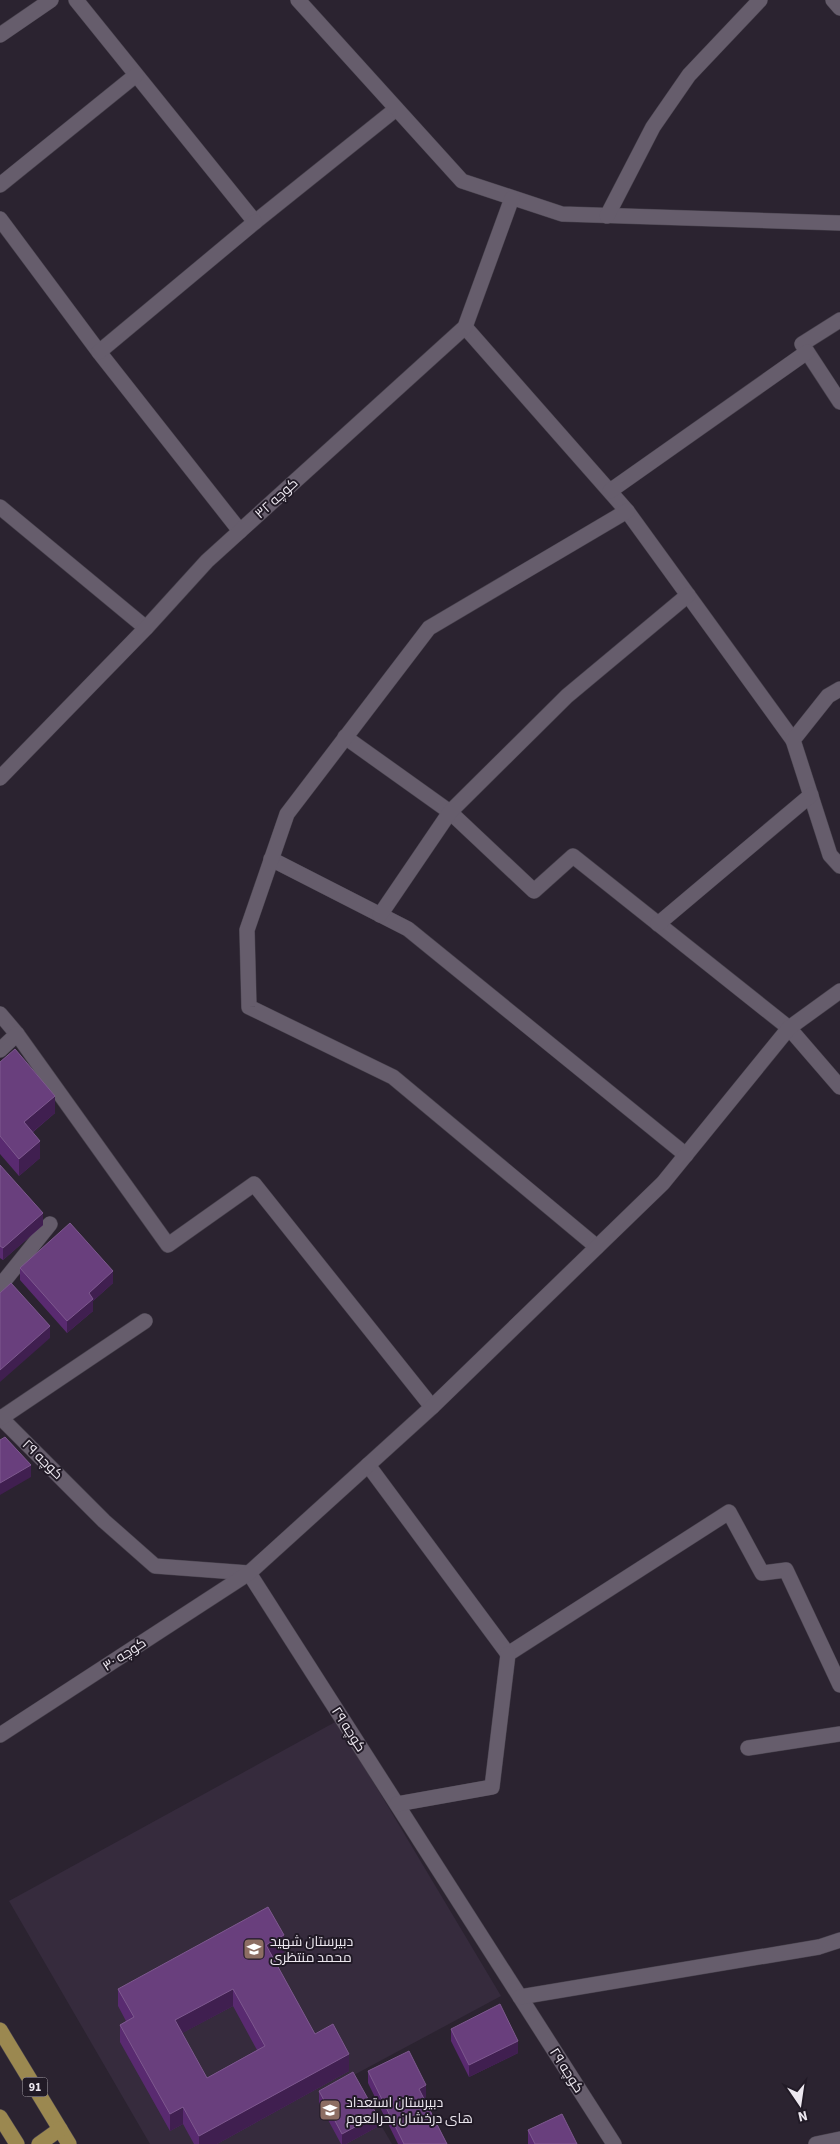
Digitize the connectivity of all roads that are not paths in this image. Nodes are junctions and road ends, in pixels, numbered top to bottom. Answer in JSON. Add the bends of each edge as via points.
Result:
{"nodes":[{"id":1,"x":51,"y":0,"type":"edge"},
{"id":2,"x":76,"y":0,"type":"edge"},
{"id":3,"x":298,"y":0,"type":"edge"},
{"id":4,"x":760,"y":0,"type":"edge"},
{"id":5,"x":833,"y":0,"type":"edge"},
{"id":6,"x":840,"y":8,"type":"edge"},
{"id":7,"x":0,"y":35,"type":"edge"},
{"id":8,"x":136,"y":75,"type":"junction"},
{"id":9,"x":396,"y":109,"type":"junction"},
{"id":10,"x":0,"y":185,"type":"edge"},
{"id":11,"x":512,"y":198,"type":"junction"},
{"id":12,"x":607,"y":216,"type":"junction"},
{"id":13,"x":0,"y":219,"type":"edge"},
{"id":14,"x":255,"y":222,"type":"junction"},
{"id":15,"x":840,"y":223,"type":"edge"},
{"id":16,"x":840,"y":320,"type":"edge"},
{"id":17,"x":465,"y":327,"type":"junction"},
{"id":18,"x":99,"y":352,"type":"junction"},
{"id":19,"x":807,"y":352,"type":"junction"},
{"id":20,"x":840,"y":402,"type":"edge"},
{"id":21,"x":610,"y":491,"type":"junction"},
{"id":22,"x":0,"y":507,"type":"edge"},
{"id":23,"x":627,"y":511,"type":"junction"},
{"id":24,"x":240,"y":531,"type":"junction"},
{"id":25,"x":688,"y":595,"type":"junction"},
{"id":26,"x":146,"y":628,"type":"junction"},
{"id":27,"x":840,"y":688,"type":"edge"},
{"id":28,"x":345,"y":737,"type":"junction"},
{"id":29,"x":793,"y":740,"type":"junction"},
{"id":30,"x":0,"y":778,"type":"edge"},
{"id":31,"x":811,"y":795,"type":"junction"},
{"id":32,"x":450,"y":812,"type":"junction"},
{"id":33,"x":271,"y":859,"type":"junction"},
{"id":34,"x":840,"y":866,"type":"edge"},
{"id":35,"x":380,"y":915,"type":"junction"},
{"id":36,"x":658,"y":924,"type":"junction"},
{"id":37,"x":840,"y":991,"type":"edge"},
{"id":38,"x":0,"y":1014,"type":"edge"},
{"id":39,"x":789,"y":1028,"type":"junction"},
{"id":40,"x":17,"y":1034,"type":"junction"},
{"id":41,"x":0,"y":1050,"type":"edge"},
{"id":42,"x":840,"y":1087,"type":"edge"},
{"id":43,"x":686,"y":1155,"type":"junction"},
{"id":44,"x":50,"y":1224,"type":"dead end"},
{"id":45,"x":597,"y":1247,"type":"junction"},
{"id":46,"x":0,"y":1286,"type":"edge"},
{"id":47,"x":145,"y":1321,"type":"dead end"},
{"id":48,"x":432,"y":1407,"type":"junction"},
{"id":49,"x":1,"y":1418,"type":"edge"},
{"id":50,"x":368,"y":1465,"type":"junction"},
{"id":51,"x":249,"y":1573,"type":"junction"},
{"id":52,"x":508,"y":1654,"type":"junction"},
{"id":53,"x":840,"y":1685,"type":"edge"},
{"id":54,"x":840,"y":1734,"type":"edge"},
{"id":55,"x":0,"y":1735,"type":"edge"},
{"id":56,"x":748,"y":1748,"type":"dead end"},
{"id":57,"x":397,"y":1804,"type":"junction"},
{"id":58,"x":840,"y":1940,"type":"edge"},
{"id":59,"x":520,"y":1997,"type":"junction"},
{"id":60,"x":0,"y":2030,"type":"edge"},
{"id":61,"x":0,"y":2117,"type":"edge"},
{"id":62,"x":60,"y":2129,"type":"junction"},
{"id":63,"x":840,"y":2139,"type":"edge"},
{"id":64,"x":17,"y":2144,"type":"edge"},
{"id":65,"x":39,"y":2144,"type":"edge"},
{"id":66,"x":69,"y":2144,"type":"edge"},
{"id":67,"x":614,"y":2144,"type":"edge"},
{"id":68,"x":816,"y":2144,"type":"edge"}],
"edges":[{"from":1,"to":7,"type":"street"},
{"from":2,"to":8,"type":"street"},
{"from":3,"to":9,"type":"street"},
{"from":4,"to":12,"type":"street","via":[[684,82],[653,127]]},
{"from":5,"to":6,"type":"street"},
{"from":8,"to":10,"type":"street"},
{"from":8,"to":14,"type":"street"},
{"from":9,"to":11,"type":"street","via":[[462,181]]},
{"from":9,"to":14,"type":"street"},
{"from":11,"to":12,"type":"street","via":[[562,214]]},
{"from":11,"to":17,"type":"street","name":"کوچه ۳۲"},
{"from":12,"to":15,"type":"street"},
{"from":13,"to":18,"type":"street"},
{"from":14,"to":18,"type":"street"},
{"from":16,"to":19,"type":"street","via":[[802,344]]},
{"from":17,"to":21,"type":"street"},
{"from":17,"to":24,"type":"street","name":"کوچه ۳۲"},
{"from":18,"to":24,"type":"street"},
{"from":19,"to":20,"type":"street"},
{"from":19,"to":21,"type":"street"},
{"from":21,"to":23,"type":"street"},
{"from":22,"to":26,"type":"street"},
{"from":23,"to":25,"type":"street"},
{"from":23,"to":28,"type":"street","via":[[428,628]]},
{"from":24,"to":26,"type":"street","name":"کوچه ۳۲","via":[[207,561]]},
{"from":25,"to":29,"type":"street"},
{"from":25,"to":32,"type":"street","via":[[567,696]]},
{"from":26,"to":30,"type":"street","name":"کوچه ۳۲"},
{"from":27,"to":29,"type":"street","via":[[828,696]]},
{"from":28,"to":32,"type":"street"},
{"from":28,"to":33,"type":"street","via":[[287,814]]},
{"from":29,"to":31,"type":"street"},
{"from":31,"to":34,"type":"street","via":[[830,854]]},
{"from":31,"to":36,"type":"street"},
{"from":32,"to":35,"type":"street"},
{"from":32,"to":36,"type":"street","via":[[534,891],[574,856]]},
{"from":33,"to":35,"type":"street"},
{"from":33,"to":45,"type":"street","via":[[247,930],[249,1007],[393,1077]]},
{"from":35,"to":43,"type":"street","via":[[408,929]]},
{"from":36,"to":39,"type":"street"},
{"from":37,"to":39,"type":"street","name":"کوچه ۳۰"},
{"from":38,"to":40,"type":"street"},
{"from":39,"to":42,"type":"street"},
{"from":39,"to":43,"type":"street","name":"کوچه ۳۰"},
{"from":40,"to":41,"type":"street"},
{"from":40,"to":48,"type":"street","via":[[168,1245],[254,1184]]},
{"from":43,"to":45,"type":"street","name":"کوچه ۳۰","via":[[663,1183]]},
{"from":44,"to":46,"type":"street"},
{"from":45,"to":48,"type":"street","name":"کوچه ۳۰"},
{"from":47,"to":49,"type":"street"},
{"from":48,"to":50,"type":"street","name":"کوچه ۳۰"},
{"from":49,"to":51,"type":"street","name":"کوچه ۲۹","via":[[104,1521],[155,1566]]},
{"from":50,"to":51,"type":"street","name":"کوچه ۳۰"},
{"from":50,"to":52,"type":"street"},
{"from":51,"to":55,"type":"street","name":"کوچه ۳۰"},
{"from":51,"to":57,"type":"street","name":"کوچه ۲۹"},
{"from":52,"to":53,"type":"street","via":[[729,1512],[762,1573],[786,1570]]},
{"from":52,"to":57,"type":"street","via":[[492,1786]]},
{"from":54,"to":56,"type":"street"},
{"from":57,"to":59,"type":"street","name":"کوچه ۲۹"},
{"from":58,"to":59,"type":"street","via":[[819,1947]]},
{"from":59,"to":67,"type":"street","name":"کوچه ۲۹"},
{"from":60,"to":62,"type":"main road","number":"91"},
{"from":61,"to":64,"type":"main road"},
{"from":62,"to":65,"type":"main road"},
{"from":62,"to":66,"type":"main road","number":"91"},
{"from":63,"to":68,"type":"street"}]}
